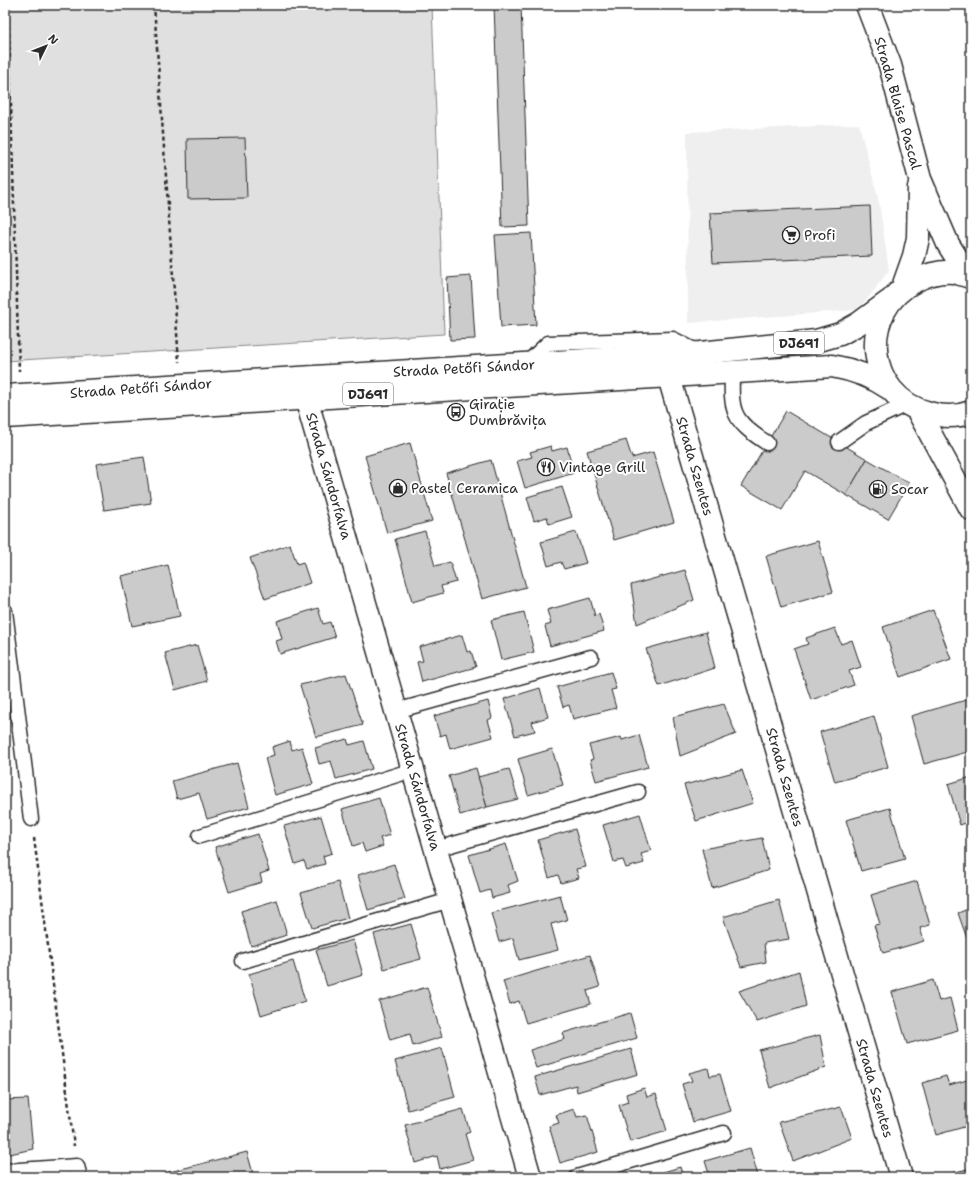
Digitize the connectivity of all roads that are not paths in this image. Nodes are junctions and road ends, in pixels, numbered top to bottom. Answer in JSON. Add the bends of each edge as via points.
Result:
{"nodes":[{"id":1,"x":867,"y":5,"type":"edge"},
{"id":2,"x":920,"y":179,"type":"junction"},
{"id":3,"x":971,"y":273,"type":"edge"},
{"id":4,"x":971,"y":277,"type":"edge"},
{"id":5,"x":896,"y":295,"type":"junction"},
{"id":6,"x":732,"y":371,"type":"junction"},
{"id":7,"x":669,"y":376,"type":"junction"},
{"id":8,"x":889,"y":388,"type":"junction"},
{"id":9,"x":13,"y":396,"type":"edge"},
{"id":10,"x":306,"y":398,"type":"junction"},
{"id":11,"x":912,"y":407,"type":"junction"},
{"id":12,"x":971,"y":412,"type":"edge"},
{"id":13,"x":5,"y":417,"type":"edge"},
{"id":14,"x":767,"y":442,"type":"dead end"},
{"id":15,"x":839,"y":442,"type":"dead end"},
{"id":16,"x":971,"y":509,"type":"edge"},
{"id":17,"x":5,"y":611,"type":"edge"},
{"id":18,"x":591,"y":657,"type":"dead end"},
{"id":19,"x":396,"y":712,"type":"junction"},
{"id":20,"x":413,"y":770,"type":"junction"},
{"id":21,"x":638,"y":792,"type":"dead end"},
{"id":22,"x":31,"y":819,"type":"road end"},
{"id":23,"x":200,"y":836,"type":"dead end"},
{"id":24,"x":436,"y":849,"type":"junction"},
{"id":25,"x":450,"y":900,"type":"junction"},
{"id":26,"x":243,"y":961,"type":"dead end"},
{"id":27,"x":724,"y":1133,"type":"dead end"},
{"id":28,"x":5,"y":1171,"type":"edge"},
{"id":29,"x":78,"y":1172,"type":"edge"},
{"id":30,"x":530,"y":1177,"type":"edge"},
{"id":31,"x":577,"y":1177,"type":"edge"},
{"id":32,"x":901,"y":1177,"type":"edge"}],
"edges":[{"from":1,"to":2,"type":"street","name":"Strada Blaise Pascal","via":[[890,65]]},
{"from":2,"to":3,"type":"street","name":"Strada Blaise Pascal","via":[[948,244],[960,263]]},
{"from":2,"to":5,"type":"street","name":"Strada Blaise Pascal","via":[[918,238],[914,256]]},
{"from":4,"to":5,"type":"street","number":"DJ691","via":[[953,272],[926,275]]},
{"from":5,"to":8,"type":"street","number":"DJ691","via":[[878,322],[875,345],[879,367]]},
{"from":5,"to":9,"type":"street","name":"Strada Petőfi Sándor","number":"DJ691","via":[[858,324],[829,338],[700,353]]},
{"from":6,"to":7,"type":"street","name":"Strada Petőfi Sándor","number":"DJ691"},
{"from":6,"to":8,"type":"street","name":"Strada Petőfi Sándor","number":"DJ691","via":[[832,366],[872,377]]},
{"from":6,"to":14,"type":"lane","via":[[733,411],[743,426]]},
{"from":7,"to":10,"type":"street","name":"Strada Petőfi Sándor","number":"DJ691"},
{"from":7,"to":32,"type":"street","name":"Strada Szentes"},
{"from":8,"to":11,"type":"street","number":"DJ691"},
{"from":10,"to":13,"type":"street","name":"Strada Petőfi Sándor","number":"DJ691"},
{"from":10,"to":19,"type":"street","name":"Strada Sándorfalva"},
{"from":11,"to":12,"type":"street","number":"DJ691","via":[[941,416]]},
{"from":11,"to":15,"type":"lane","via":[[866,423]]},
{"from":11,"to":16,"type":"street"},
{"from":17,"to":22,"type":"lane"},
{"from":18,"to":19,"type":"lane"},
{"from":19,"to":20,"type":"street","name":"Strada Sándorfalva"},
{"from":20,"to":23,"type":"lane"},
{"from":20,"to":24,"type":"street","name":"Strada Sándorfalva"},
{"from":21,"to":24,"type":"lane"},
{"from":24,"to":25,"type":"street","name":"Strada Sándorfalva"},
{"from":25,"to":26,"type":"lane"},
{"from":25,"to":30,"type":"street","name":"Strada Sándorfalva"},
{"from":27,"to":31,"type":"lane"},
{"from":28,"to":29,"type":"lane"}]}
